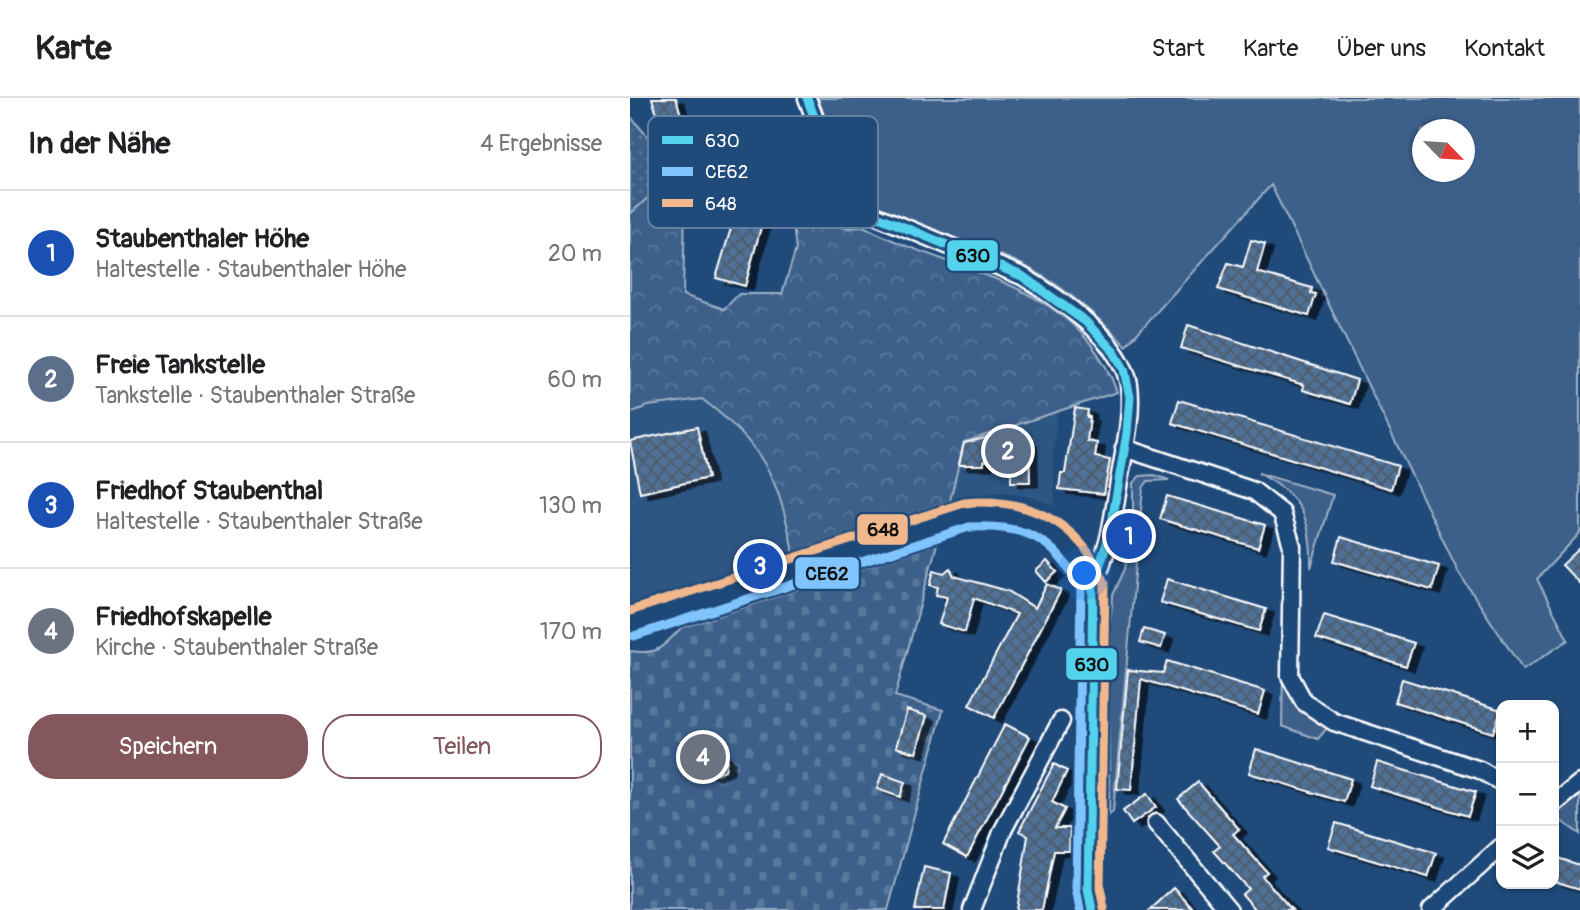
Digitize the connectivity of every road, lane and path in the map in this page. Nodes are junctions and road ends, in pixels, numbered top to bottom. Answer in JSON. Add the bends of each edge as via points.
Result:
{"nodes":[{"id":1,"x":807,"y":98,"type":"edge"},
{"id":2,"x":814,"y":116,"type":"edge"},
{"id":3,"x":878,"y":216,"type":"edge"},
{"id":4,"x":1124,"y":448,"type":"junction"},
{"id":5,"x":1093,"y":585,"type":"junction"},
{"id":6,"x":630,"y":624,"type":"edge"},
{"id":7,"x":1062,"y":721,"type":"dead end"},
{"id":8,"x":1496,"y":779,"type":"edge"},
{"id":9,"x":1580,"y":783,"type":"edge"},
{"id":10,"x":1559,"y":799,"type":"edge"},
{"id":11,"x":1156,"y":823,"type":"dead end"},
{"id":12,"x":1496,"y":852,"type":"edge"},
{"id":13,"x":972,"y":910,"type":"edge"},
{"id":14,"x":1092,"y":910,"type":"edge"},
{"id":15,"x":1229,"y":910,"type":"edge"},
{"id":16,"x":1431,"y":910,"type":"edge"}],
"edges":[{"from":1,"to":2,"type":"street"},
{"from":3,"to":4,"type":"street","via":[[1022,276],[1100,335],[1129,384]]},
{"from":4,"to":5,"type":"street","via":[[1105,561]]},
{"from":4,"to":8,"type":"street","via":[[1254,491],[1282,513],[1292,546],[1290,676],[1315,713]]},
{"from":5,"to":6,"type":"main road","via":[[1065,541],[1045,527],[1022,517],[988,513],[948,521]]},
{"from":5,"to":14,"type":"main road","via":[[1088,889]]},
{"from":7,"to":13,"type":"street","via":[[1003,830]]},
{"from":9,"to":10,"type":"street"},
{"from":11,"to":15,"type":"street"},
{"from":12,"to":16,"type":"street"}]}
